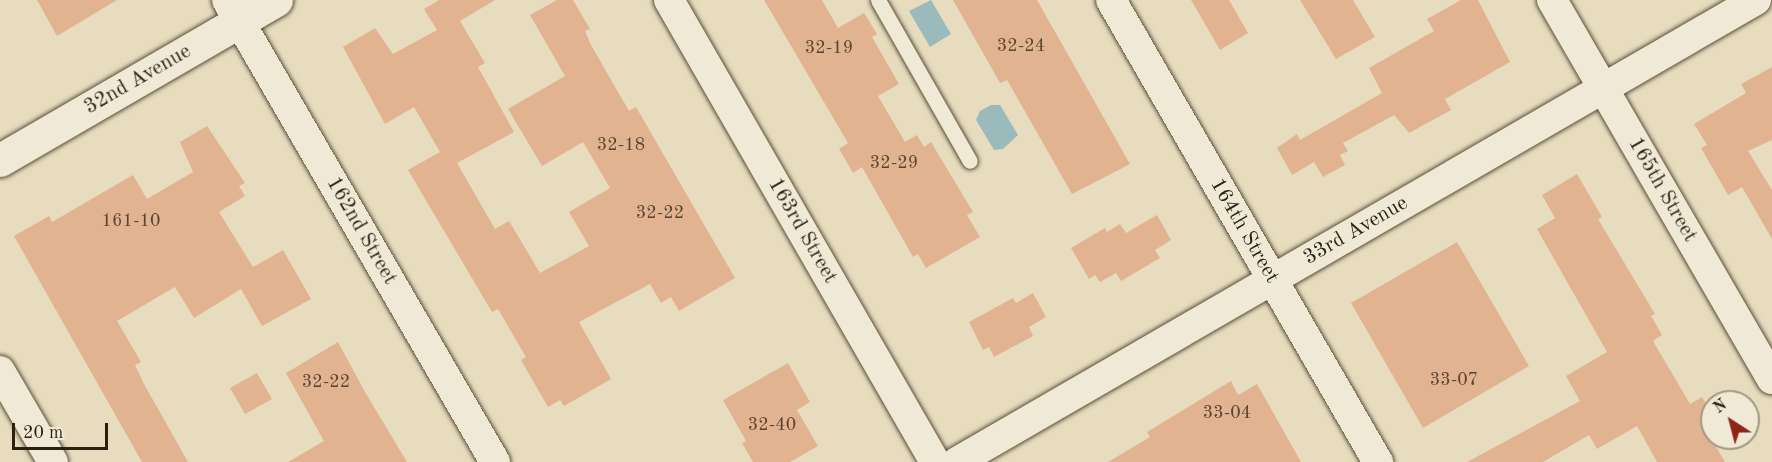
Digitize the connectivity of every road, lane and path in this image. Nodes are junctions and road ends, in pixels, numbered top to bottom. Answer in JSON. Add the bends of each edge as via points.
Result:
{"nodes":[{"id":1,"x":276,"y":0,"type":"edge"},
{"id":2,"x":669,"y":0,"type":"edge"},
{"id":3,"x":878,"y":0,"type":"edge"},
{"id":4,"x":1111,"y":0,"type":"edge"},
{"id":5,"x":1552,"y":0,"type":"edge"},
{"id":6,"x":1756,"y":0,"type":"edge"},
{"id":7,"x":233,"y":10,"type":"edge"},
{"id":8,"x":1603,"y":88,"type":"junction"},
{"id":9,"x":0,"y":160,"type":"edge"},
{"id":10,"x":970,"y":161,"type":"dead end"},
{"id":11,"x":1272,"y":280,"type":"junction"},
{"id":12,"x":0,"y":371,"type":"edge"},
{"id":13,"x":1772,"y":379,"type":"edge"},
{"id":14,"x":53,"y":462,"type":"edge"},
{"id":15,"x":495,"y":462,"type":"edge"},
{"id":16,"x":935,"y":462,"type":"edge"},
{"id":17,"x":957,"y":462,"type":"edge"},
{"id":18,"x":1378,"y":462,"type":"edge"}],
"edges":[{"from":1,"to":7,"type":"street","name":"32nd Avenue"},
{"from":2,"to":16,"type":"street","name":"163rd Street"},
{"from":3,"to":10,"type":"lane"},
{"from":4,"to":11,"type":"street","name":"164th Street"},
{"from":5,"to":8,"type":"street","name":"165th Street"},
{"from":6,"to":8,"type":"street","name":"33rd Avenue"},
{"from":7,"to":9,"type":"street","name":"32nd Avenue"},
{"from":7,"to":15,"type":"street","name":"162nd Street"},
{"from":8,"to":11,"type":"street","name":"33rd Avenue"},
{"from":8,"to":13,"type":"street","name":"165th Street"},
{"from":11,"to":17,"type":"street","name":"33rd Avenue"},
{"from":11,"to":18,"type":"street","name":"164th Street"},
{"from":12,"to":14,"type":"street"}]}
